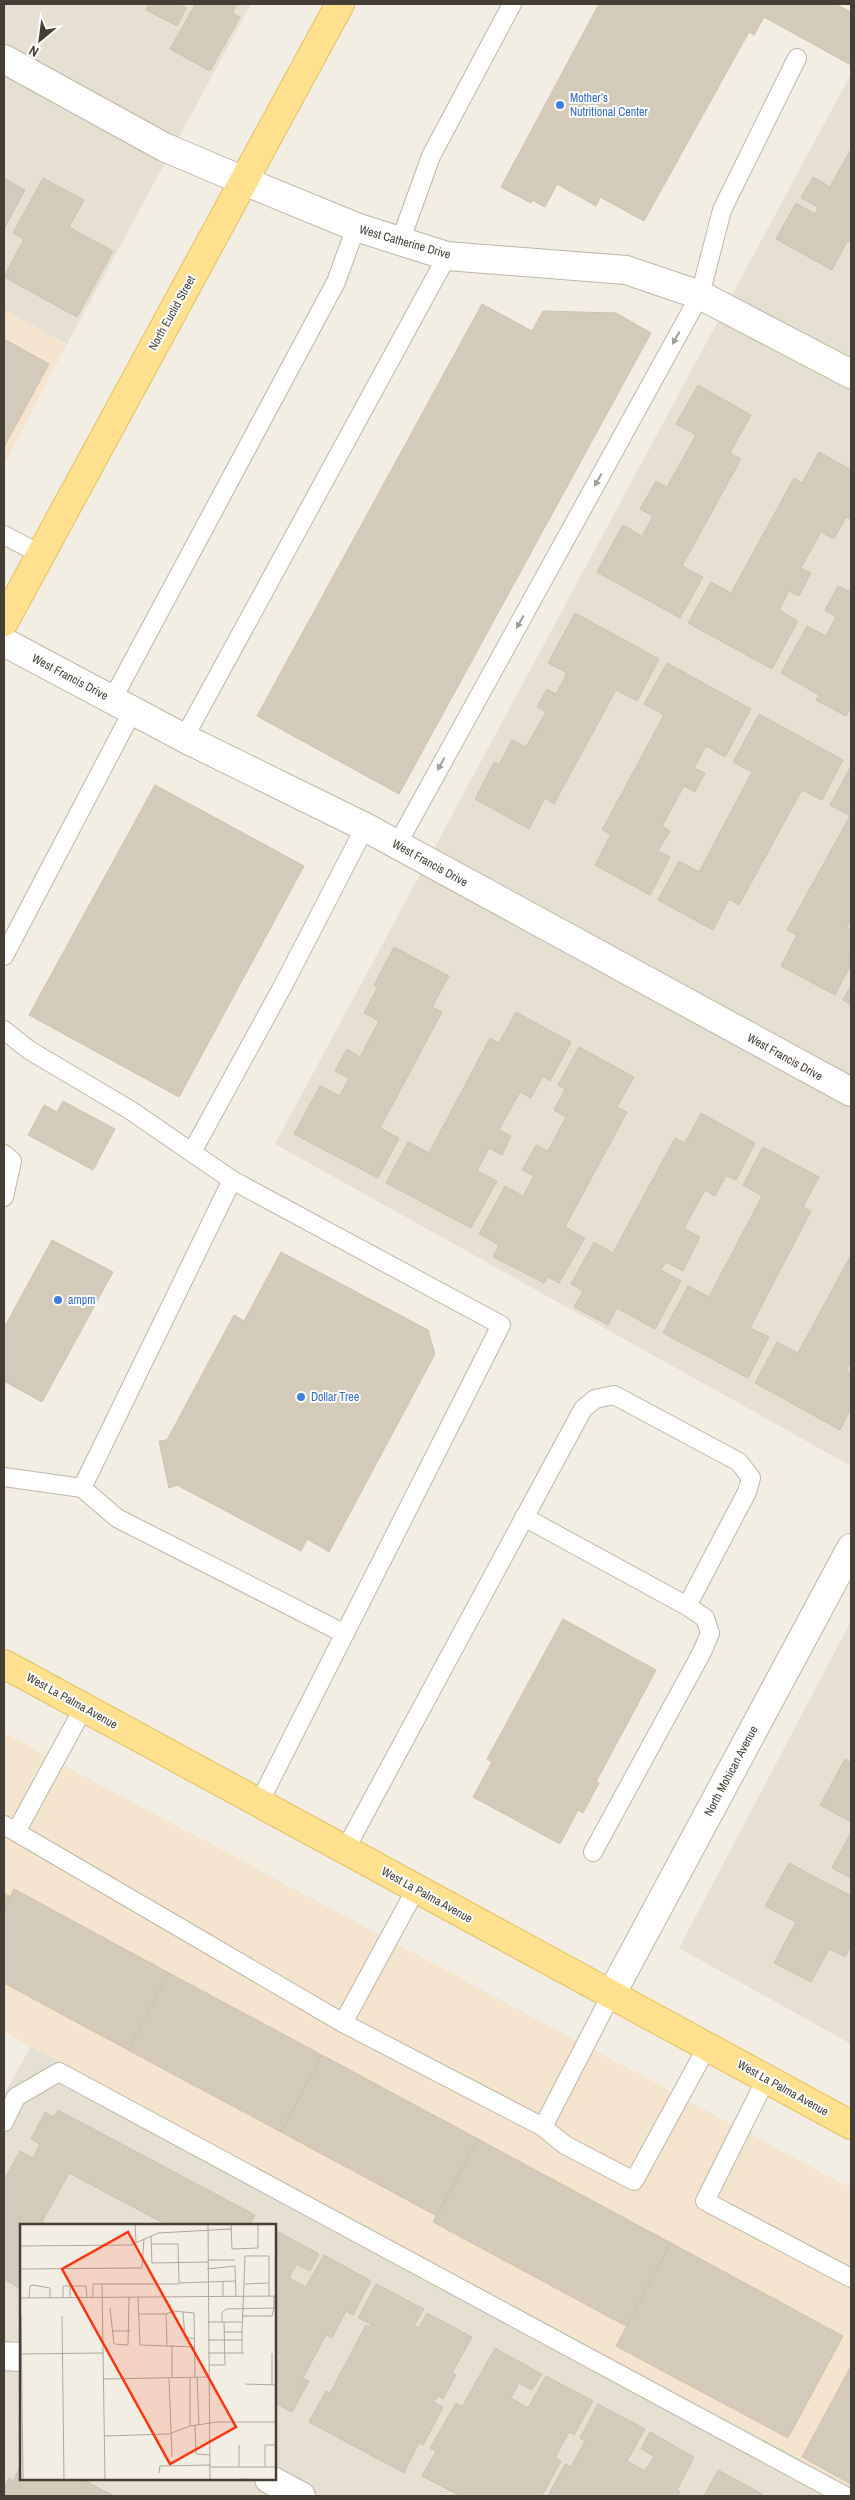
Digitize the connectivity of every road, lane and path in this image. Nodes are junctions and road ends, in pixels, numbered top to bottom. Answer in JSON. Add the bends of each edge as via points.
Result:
{"nodes":[{"id":1,"x":340,"y":4,"type":"edge"},
{"id":2,"x":512,"y":4,"type":"edge"},
{"id":3,"x":797,"y":58,"type":"dead end"},
{"id":4,"x":4,"y":59,"type":"edge"},
{"id":5,"x":244,"y":181,"type":"junction"},
{"id":6,"x":356,"y":227,"type":"junction"},
{"id":7,"x":400,"y":242,"type":"junction"},
{"id":8,"x":447,"y":256,"type":"junction"},
{"id":9,"x":700,"y":295,"type":"junction"},
{"id":10,"x":851,"y":374,"type":"edge"},
{"id":11,"x":4,"y":535,"type":"edge"},
{"id":12,"x":40,"y":554,"type":"junction"},
{"id":13,"x":4,"y":622,"type":"edge"},
{"id":14,"x":4,"y":642,"type":"edge"},
{"id":15,"x":122,"y":706,"type":"junction"},
{"id":16,"x":184,"y":738,"type":"junction"},
{"id":17,"x":365,"y":827,"type":"junction"},
{"id":18,"x":397,"y":845,"type":"junction"},
{"id":19,"x":4,"y":956,"type":"edge"},
{"id":20,"x":4,"y":1030,"type":"edge"},
{"id":21,"x":851,"y":1092,"type":"edge"},
{"id":22,"x":192,"y":1152,"type":"junction"},
{"id":23,"x":4,"y":1154,"type":"edge"},
{"id":24,"x":232,"y":1180,"type":"junction"},
{"id":25,"x":4,"y":1196,"type":"edge"},
{"id":26,"x":4,"y":1477,"type":"edge"},
{"id":27,"x":82,"y":1488,"type":"junction"},
{"id":28,"x":524,"y":1517,"type":"junction"},
{"id":29,"x":851,"y":1548,"type":"edge"},
{"id":30,"x":686,"y":1606,"type":"junction"},
{"id":31,"x":345,"y":1634,"type":"junction"},
{"id":32,"x":4,"y":1664,"type":"edge"},
{"id":33,"x":84,"y":1707,"type":"junction"},
{"id":34,"x":259,"y":1803,"type":"junction"},
{"id":35,"x":10,"y":1828,"type":"edge"},
{"id":36,"x":345,"y":1850,"type":"junction"},
{"id":37,"x":593,"y":1852,"type":"dead end"},
{"id":38,"x":416,"y":1889,"type":"junction"},
{"id":39,"x":611,"y":1995,"type":"junction"},
{"id":40,"x":343,"y":2023,"type":"junction"},
{"id":41,"x":707,"y":2047,"type":"junction"},
{"id":42,"x":766,"y":2079,"type":"junction"},
{"id":43,"x":4,"y":2122,"type":"edge"},
{"id":44,"x":851,"y":2126,"type":"edge"},
{"id":45,"x":543,"y":2127,"type":"junction"},
{"id":46,"x":851,"y":2278,"type":"edge"},
{"id":47,"x":4,"y":2356,"type":"edge"},
{"id":48,"x":20,"y":2357,"type":"edge"},
{"id":49,"x":271,"y":2480,"type":"edge"},
{"id":50,"x":301,"y":2496,"type":"edge"},
{"id":51,"x":845,"y":2496,"type":"edge"}],
"edges":[{"from":1,"to":5,"type":"main road","name":"North Euclid Street"},
{"from":2,"to":7,"type":"lane","via":[[431,156]]},
{"from":3,"to":9,"type":"lane","via":[[722,210]]},
{"from":4,"to":5,"type":"street","name":"West Catherine Drive","via":[[164,147]]},
{"from":5,"to":6,"type":"street","name":"West Catherine Drive"},
{"from":5,"to":12,"type":"main road","name":"North Euclid Street"},
{"from":6,"to":7,"type":"street","name":"West Catherine Drive"},
{"from":6,"to":15,"type":"lane","via":[[336,282]]},
{"from":7,"to":8,"type":"street","name":"West Catherine Drive"},
{"from":8,"to":9,"type":"street","name":"West Catherine Drive","via":[[626,270]]},
{"from":8,"to":16,"type":"lane"},
{"from":9,"to":10,"type":"street","name":"West Catherine Drive"},
{"from":9,"to":18,"type":"lane","one_way":true},
{"from":11,"to":12,"type":"lane"},
{"from":12,"to":13,"type":"main road","name":"North Euclid Street"},
{"from":14,"to":15,"type":"street","name":"West Francis Drive"},
{"from":15,"to":16,"type":"street","name":"West Francis Drive"},
{"from":15,"to":19,"type":"lane"},
{"from":16,"to":17,"type":"street","name":"West Francis Drive"},
{"from":17,"to":18,"type":"street","name":"West Francis Drive"},
{"from":17,"to":22,"type":"lane"},
{"from":18,"to":21,"type":"street","name":"West Francis Drive"},
{"from":20,"to":22,"type":"lane","via":[[29,1050],[130,1110]]},
{"from":22,"to":24,"type":"lane"},
{"from":23,"to":25,"type":"lane","via":[[12,1161]]},
{"from":24,"to":27,"type":"lane"},
{"from":24,"to":31,"type":"lane","via":[[500,1325]]},
{"from":26,"to":27,"type":"lane"},
{"from":27,"to":31,"type":"lane","via":[[117,1518]]},
{"from":28,"to":30,"type":"lane"},
{"from":28,"to":30,"type":"lane","via":[[583,1409],[594,1399],[614,1395],[739,1462],[751,1478],[747,1492]]},
{"from":28,"to":36,"type":"lane"},
{"from":29,"to":39,"type":"street","name":"North Mohican Avenue"},
{"from":30,"to":37,"type":"lane","via":[[705,1618],[710,1633]]},
{"from":31,"to":34,"type":"lane"},
{"from":32,"to":33,"type":"main road","name":"West La Palma Avenue"},
{"from":33,"to":34,"type":"main road","name":"West La Palma Avenue"},
{"from":33,"to":35,"type":"lane"},
{"from":34,"to":36,"type":"main road","name":"West La Palma Avenue"},
{"from":35,"to":40,"type":"lane"},
{"from":36,"to":38,"type":"main road","name":"West La Palma Avenue"},
{"from":38,"to":39,"type":"main road","name":"West La Palma Avenue"},
{"from":38,"to":40,"type":"lane"},
{"from":39,"to":41,"type":"main road","name":"West La Palma Avenue"},
{"from":39,"to":45,"type":"lane"},
{"from":40,"to":45,"type":"lane"},
{"from":41,"to":42,"type":"main road","name":"West La Palma Avenue"},
{"from":41,"to":45,"type":"lane","via":[[634,2181],[565,2145]]},
{"from":42,"to":44,"type":"main road","name":"West La Palma Avenue"},
{"from":42,"to":46,"type":"lane","via":[[705,2201]]},
{"from":43,"to":51,"type":"lane","via":[[16,2097],[59,2072]]},
{"from":47,"to":48,"type":"street"},
{"from":49,"to":50,"type":"street"}]}
